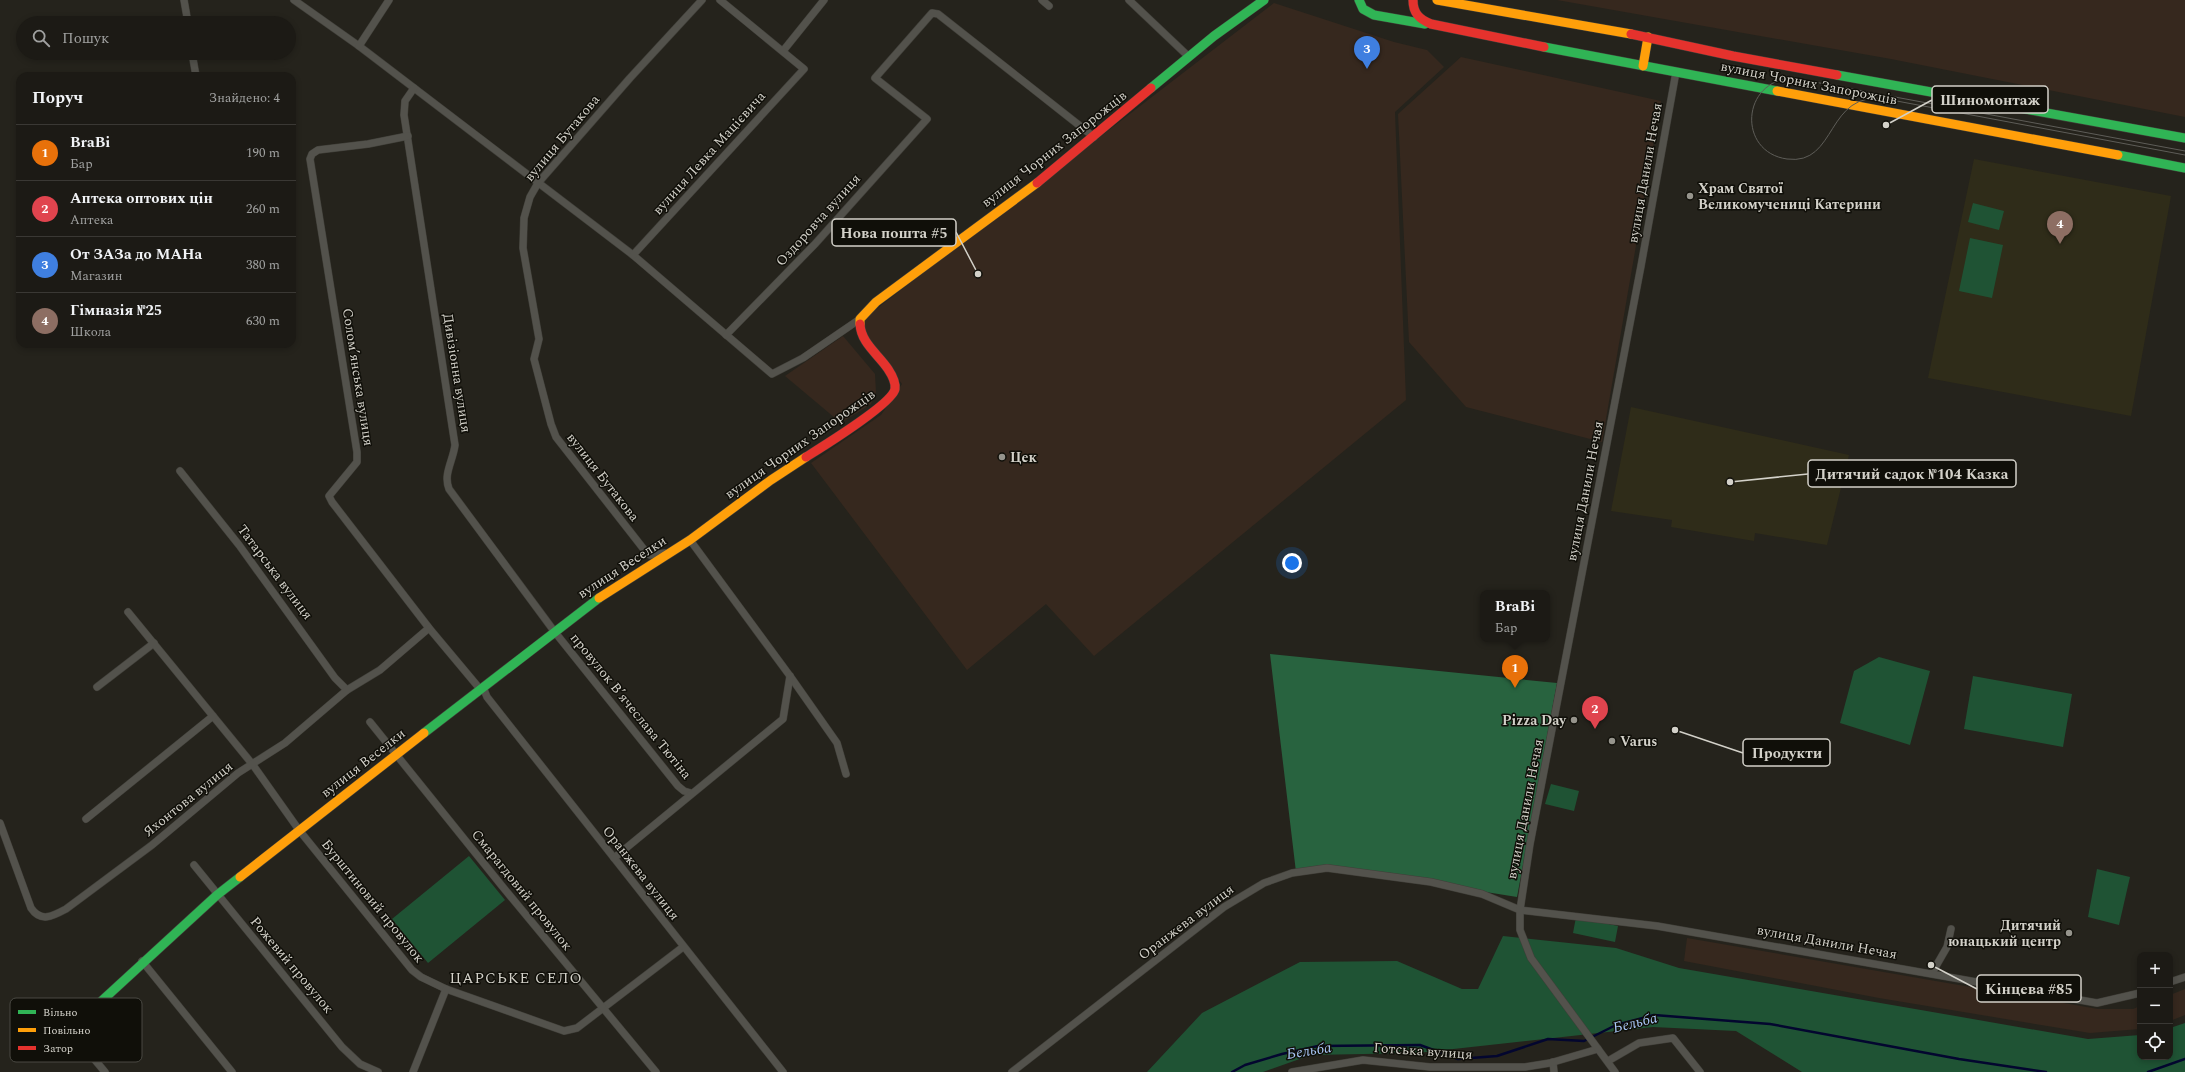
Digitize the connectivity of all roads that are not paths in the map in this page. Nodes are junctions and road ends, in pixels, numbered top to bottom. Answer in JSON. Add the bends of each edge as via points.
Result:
{"nodes":[{"id":1,"x":184,"y":0,"type":"edge"},
{"id":2,"x":294,"y":0,"type":"edge"},
{"id":3,"x":388,"y":0,"type":"edge"},
{"id":4,"x":702,"y":0,"type":"edge"},
{"id":5,"x":720,"y":0,"type":"edge"},
{"id":6,"x":824,"y":0,"type":"edge"},
{"id":7,"x":1042,"y":0,"type":"edge"},
{"id":8,"x":1129,"y":0,"type":"edge"},
{"id":9,"x":1264,"y":0,"type":"edge"},
{"id":10,"x":1359,"y":0,"type":"edge"},
{"id":11,"x":1413,"y":0,"type":"edge"},
{"id":12,"x":1437,"y":0,"type":"edge"},
{"id":13,"x":1049,"y":6,"type":"dead end"},
{"id":14,"x":187,"y":16,"type":"edge"},
{"id":15,"x":1427,"y":24,"type":"junction"},
{"id":16,"x":1648,"y":37,"type":"junction"},
{"id":17,"x":359,"y":46,"type":"junction"},
{"id":18,"x":783,"y":51,"type":"junction"},
{"id":19,"x":1188,"y":56,"type":"junction"},
{"id":20,"x":193,"y":60,"type":"edge"},
{"id":21,"x":1643,"y":66,"type":"junction"},
{"id":22,"x":195,"y":72,"type":"edge"},
{"id":23,"x":1676,"y":72,"type":"junction"},
{"id":24,"x":414,"y":88,"type":"junction"},
{"id":25,"x":408,"y":136,"type":"junction"},
{"id":26,"x":1094,"y":137,"type":"junction"},
{"id":27,"x":2185,"y":138,"type":"edge"},
{"id":28,"x":2185,"y":168,"type":"edge"},
{"id":29,"x":538,"y":183,"type":"junction"},
{"id":30,"x":633,"y":255,"type":"junction"},
{"id":31,"x":860,"y":318,"type":"junction"},
{"id":32,"x":726,"y":335,"type":"junction"},
{"id":33,"x":180,"y":471,"type":"dead end"},
{"id":34,"x":690,"y":540,"type":"junction"},
{"id":35,"x":671,"y":552,"type":"junction"},
{"id":36,"x":128,"y":612,"type":"dead end"},
{"id":37,"x":429,"y":628,"type":"junction"},
{"id":38,"x":554,"y":631,"type":"junction"},
{"id":39,"x":154,"y":643,"type":"junction"},
{"id":40,"x":790,"y":676,"type":"junction"},
{"id":41,"x":97,"y":687,"type":"dead end"},
{"id":42,"x":481,"y":688,"type":"junction"},
{"id":43,"x":347,"y":690,"type":"junction"},
{"id":44,"x":212,"y":716,"type":"junction"},
{"id":45,"x":370,"y":722,"type":"dead end"},
{"id":46,"x":395,"y":755,"type":"junction"},
{"id":47,"x":253,"y":766,"type":"junction"},
{"id":48,"x":846,"y":774,"type":"dead end"},
{"id":49,"x":691,"y":793,"type":"junction"},
{"id":50,"x":86,"y":819,"type":"dead end"},
{"id":51,"x":0,"y":824,"type":"edge"},
{"id":52,"x":299,"y":830,"type":"junction"},
{"id":53,"x":614,"y":858,"type":"junction"},
{"id":54,"x":194,"y":865,"type":"dead end"},
{"id":55,"x":217,"y":894,"type":"junction"},
{"id":56,"x":1520,"y":910,"type":"junction"},
{"id":57,"x":1951,"y":929,"type":"dead end"},
{"id":58,"x":683,"y":947,"type":"junction"},
{"id":59,"x":142,"y":961,"type":"junction"},
{"id":60,"x":1932,"y":973,"type":"junction"},
{"id":61,"x":2185,"y":977,"type":"edge"},
{"id":62,"x":2173,"y":981,"type":"edge"},
{"id":63,"x":446,"y":989,"type":"junction"},
{"id":64,"x":2137,"y":994,"type":"edge"},
{"id":65,"x":103,"y":998,"type":"edge"},
{"id":66,"x":602,"y":1007,"type":"junction"},
{"id":67,"x":1596,"y":1046,"type":"junction"},
{"id":68,"x":1608,"y":1061,"type":"junction"},
{"id":69,"x":96,"y":1062,"type":"edge"},
{"id":70,"x":1553,"y":1062,"type":"junction"},
{"id":71,"x":104,"y":1072,"type":"edge"},
{"id":72,"x":232,"y":1072,"type":"edge"},
{"id":73,"x":378,"y":1072,"type":"edge"},
{"id":74,"x":413,"y":1072,"type":"edge"},
{"id":75,"x":656,"y":1072,"type":"edge"},
{"id":76,"x":783,"y":1072,"type":"edge"},
{"id":77,"x":1012,"y":1072,"type":"edge"},
{"id":78,"x":1292,"y":1072,"type":"edge"},
{"id":79,"x":1554,"y":1072,"type":"edge"},
{"id":80,"x":1615,"y":1072,"type":"edge"},
{"id":81,"x":1700,"y":1072,"type":"edge"}],
"edges":[{"from":1,"to":14,"type":"street"},
{"from":2,"to":17,"type":"street"},
{"from":3,"to":17,"type":"street"},
{"from":4,"to":29,"type":"street","name":"вулиця Бутакова"},
{"from":5,"to":18,"type":"street"},
{"from":6,"to":18,"type":"street"},
{"from":7,"to":13,"type":"street"},
{"from":8,"to":19,"type":"street"},
{"from":9,"to":19,"type":"street","name":"вулиця Чорних Запорожців"},
{"from":10,"to":15,"type":"street","name":"вулиця Чорних Запорожців","via":[[1364,9],[1374,15]]},
{"from":11,"to":15,"type":"street","via":[[1414,11]]},
{"from":12,"to":16,"type":"street","name":"вулиця Чорних Запорожців"},
{"from":15,"to":21,"type":"street","name":"вулиця Чорних Запорожців"},
{"from":16,"to":21,"type":"street"},
{"from":16,"to":27,"type":"street","name":"вулиця Чорних Запорожців","via":[[1733,56]]},
{"from":17,"to":24,"type":"street"},
{"from":18,"to":30,"type":"street","name":"вулиця Левка Мацієвича","via":[[804,69]]},
{"from":19,"to":26,"type":"street","name":"вулиця Чорних Запорожців"},
{"from":20,"to":22,"type":"street"},
{"from":21,"to":23,"type":"street","name":"вулиця Чорних Запорожців"},
{"from":23,"to":28,"type":"street","name":"вулиця Чорних Запорожців"},
{"from":23,"to":56,"type":"street","name":"вулиця Данили Нечая","via":[[1530,844]]},
{"from":24,"to":25,"type":"street","name":"Дивізіонна вулиця","via":[[405,101],[404,115]]},
{"from":24,"to":29,"type":"street"},
{"from":25,"to":37,"type":"street","name":"Соломʼянська вулиця","via":[[318,150],[310,159],[357,452],[357,462],[329,496]]},
{"from":25,"to":38,"type":"street","name":"Дивізіонна вулиця","via":[[455,445],[446,482]]},
{"from":26,"to":31,"type":"street","name":"вулиця Чорних Запорожців","via":[[876,302]]},
{"from":26,"to":32,"type":"street","name":"Оздоровча вулиця","via":[[932,13],[875,78],[927,119],[815,244]]},
{"from":29,"to":30,"type":"street"},
{"from":29,"to":35,"type":"street","name":"вулиця Бутакова","via":[[530,197],[524,218],[523,248],[539,339],[534,359],[556,437],[646,552],[650,555]]},
{"from":30,"to":32,"type":"street"},
{"from":31,"to":32,"type":"street","name":"вулиця Чорних Запорожців","via":[[803,358],[772,374]]},
{"from":31,"to":34,"type":"street","name":"вулиця Чорних Запорожців","via":[[861,335],[889,370],[895,382],[895,390],[890,398],[845,432],[771,480]]},
{"from":33,"to":43,"type":"street","name":"Татарська вулиця","via":[[239,545],[335,678]]},
{"from":34,"to":35,"type":"street","name":"вулиця Веселки"},
{"from":34,"to":40,"type":"street"},
{"from":35,"to":38,"type":"street","name":"вулиця Веселки","via":[[613,588]]},
{"from":36,"to":39,"type":"street","name":"Бурштиновий провулок"},
{"from":37,"to":42,"type":"street","name":"Соломʼянська вулиця"},
{"from":37,"to":43,"type":"street","name":"Яхонтова вулиця","via":[[380,670]]},
{"from":38,"to":42,"type":"street","name":"вулиця Веселки"},
{"from":38,"to":49,"type":"street","name":"провулок Вʼячеслава Тютіна","via":[[678,786]]},
{"from":39,"to":41,"type":"street"},
{"from":39,"to":44,"type":"street","name":"Бурштиновий провулок"},
{"from":40,"to":48,"type":"street","via":[[836,743]]},
{"from":40,"to":49,"type":"street","name":"провулок Вʼячеслава Тютіна","via":[[783,719]]},
{"from":42,"to":46,"type":"street","name":"вулиця Веселки"},
{"from":42,"to":53,"type":"street","name":"Оранжева вулиця"},
{"from":43,"to":47,"type":"street","name":"Яхонтова вулиця","via":[[285,743]]},
{"from":44,"to":47,"type":"street","name":"Бурштиновий провулок"},
{"from":44,"to":50,"type":"street"},
{"from":45,"to":46,"type":"street","name":"Смарагдовий провулок"},
{"from":46,"to":52,"type":"street","name":"вулиця Веселки"},
{"from":46,"to":66,"type":"street","name":"Смарагдовий провулок"},
{"from":47,"to":51,"type":"street","name":"Яхонтова вулиця","via":[[234,777],[146,850],[50,918],[41,918],[35,914]]},
{"from":47,"to":52,"type":"street","name":"Бурштиновий провулок"},
{"from":49,"to":53,"type":"street","name":"провулок Вʼячеслава Тютіна"},
{"from":52,"to":55,"type":"street","name":"вулиця Веселки"},
{"from":52,"to":63,"type":"street","name":"Бурштиновий провулок","via":[[412,970]]},
{"from":53,"to":58,"type":"street","name":"Оранжева вулиця"},
{"from":54,"to":55,"type":"street","name":"Рожевий провулок"},
{"from":55,"to":59,"type":"street","name":"вулиця Веселки"},
{"from":55,"to":73,"type":"street","name":"Рожевий провулок","via":[[342,1047],[360,1064]]},
{"from":56,"to":60,"type":"street","name":"вулиця Данили Нечая","via":[[1657,926]]},
{"from":56,"to":67,"type":"street","via":[[1520,930],[1531,958]]},
{"from":56,"to":77,"type":"street","name":"Оранжева вулиця","via":[[1482,894],[1431,882],[1327,868],[1292,873],[1264,883],[1224,907]]},
{"from":57,"to":60,"type":"street","via":[[1947,947]]},
{"from":58,"to":66,"type":"street","name":"Бурштиновий провулок"},
{"from":58,"to":76,"type":"street","name":"Оранжева вулиця"},
{"from":59,"to":65,"type":"street","name":"вулиця Веселки"},
{"from":59,"to":72,"type":"street"},
{"from":60,"to":64,"type":"street","name":"вулиця Данили Нечая","via":[[2097,1002]]},
{"from":61,"to":62,"type":"street"},
{"from":63,"to":66,"type":"street","name":"Бурштиновий провулок","via":[[564,1031],[576,1028]]},
{"from":63,"to":74,"type":"street"},
{"from":66,"to":75,"type":"street","name":"Смарагдовий провулок"},
{"from":67,"to":68,"type":"street"},
{"from":67,"to":70,"type":"street","name":"Готська вулиця"},
{"from":68,"to":80,"type":"street"},
{"from":68,"to":81,"type":"street","via":[[1639,1043],[1673,1038]]},
{"from":69,"to":71,"type":"street"},
{"from":70,"to":78,"type":"street","name":"Готська вулиця","via":[[1525,1067],[1430,1067],[1363,1060]]},
{"from":70,"to":79,"type":"street"}]}
